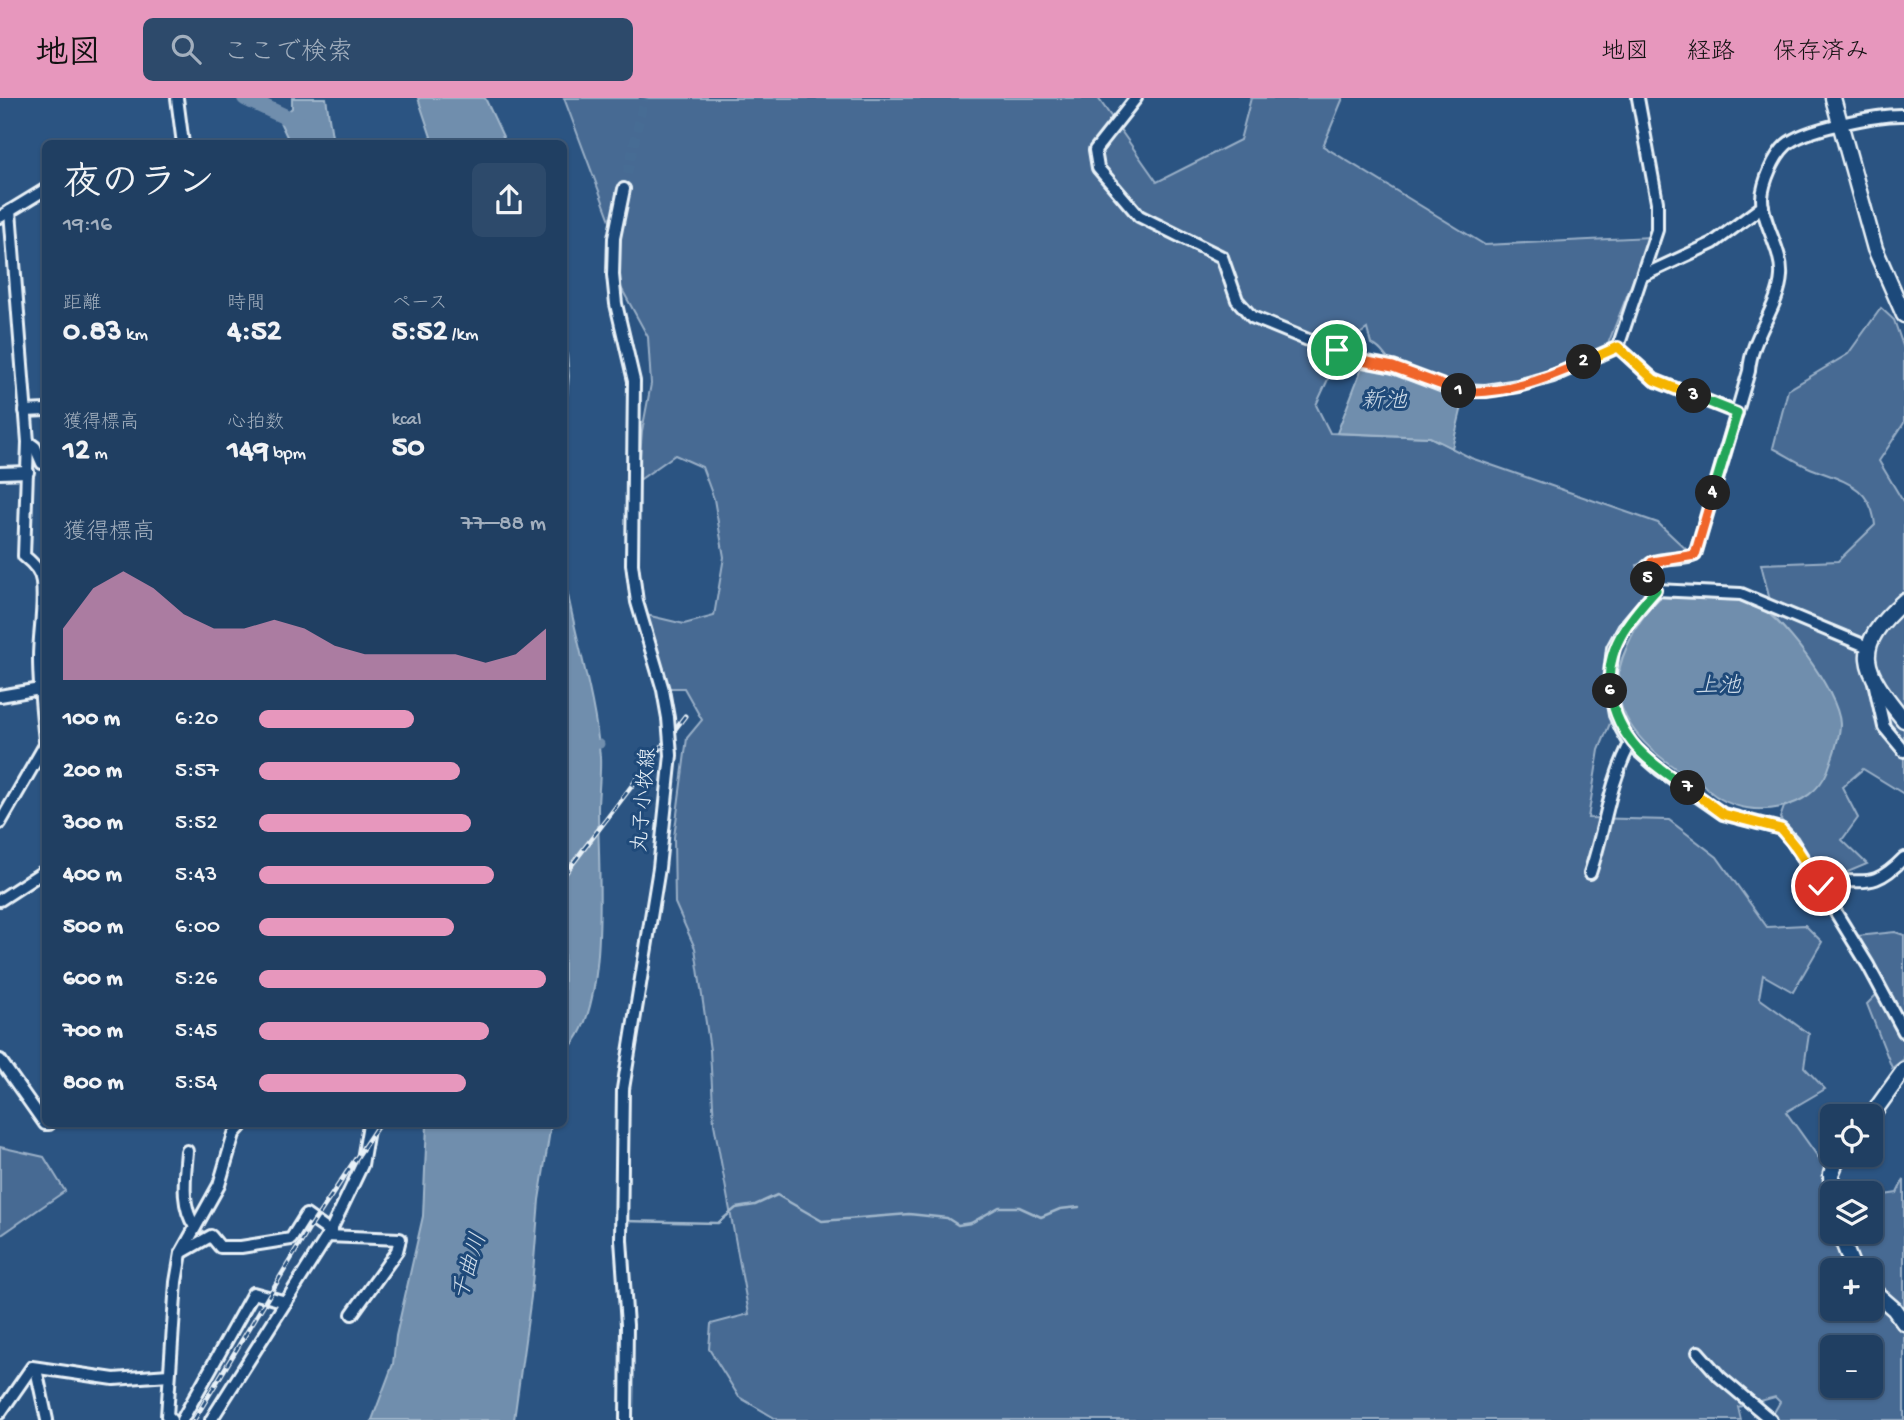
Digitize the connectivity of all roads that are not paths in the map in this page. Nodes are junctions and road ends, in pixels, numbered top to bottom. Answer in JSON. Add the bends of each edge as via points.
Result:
{"nodes":[{"id":1,"x":177,"y":98,"type":"edge"},
{"id":2,"x":1136,"y":98,"type":"edge"},
{"id":3,"x":1639,"y":98,"type":"edge"},
{"id":4,"x":1833,"y":98,"type":"edge"},
{"id":5,"x":1904,"y":115,"type":"edge"},
{"id":6,"x":1840,"y":126,"type":"junction"},
{"id":7,"x":185,"y":140,"type":"edge"},
{"id":8,"x":624,"y":189,"type":"tunnel mouth"},
{"id":9,"x":42,"y":191,"type":"edge"},
{"id":10,"x":1763,"y":206,"type":"junction"},
{"id":11,"x":5,"y":214,"type":"edge"},
{"id":12,"x":1644,"y":275,"type":"junction"},
{"id":13,"x":1904,"y":315,"type":"edge"},
{"id":14,"x":1618,"y":347,"type":"junction"},
{"id":15,"x":42,"y":410,"type":"edge"},
{"id":16,"x":25,"y":411,"type":"junction"},
{"id":17,"x":1737,"y":413,"type":"junction"},
{"id":18,"x":28,"y":442,"type":"junction"},
{"id":19,"x":42,"y":463,"type":"edge"},
{"id":20,"x":28,"y":472,"type":"junction"},
{"id":21,"x":0,"y":473,"type":"edge"},
{"id":22,"x":42,"y":580,"type":"edge"},
{"id":23,"x":42,"y":580,"type":"edge"},
{"id":24,"x":1656,"y":590,"type":"junction"},
{"id":25,"x":1904,"y":601,"type":"edge"},
{"id":26,"x":42,"y":622,"type":"edge"},
{"id":27,"x":42,"y":640,"type":"edge"},
{"id":28,"x":1868,"y":647,"type":"junction"},
{"id":29,"x":1872,"y":675,"type":"junction"},
{"id":30,"x":40,"y":689,"type":"junction"},
{"id":31,"x":0,"y":696,"type":"edge"},
{"id":32,"x":42,"y":701,"type":"edge"},
{"id":33,"x":1904,"y":720,"type":"edge"},
{"id":34,"x":1630,"y":744,"type":"junction"},
{"id":35,"x":42,"y":750,"type":"edge"},
{"id":36,"x":1904,"y":751,"type":"edge"},
{"id":37,"x":0,"y":823,"type":"edge"},
{"id":38,"x":1904,"y":858,"type":"edge"},
{"id":39,"x":42,"y":873,"type":"edge"},
{"id":40,"x":1590,"y":873,"type":"dead end"},
{"id":41,"x":1821,"y":886,"type":"junction"},
{"id":42,"x":0,"y":900,"type":"edge"},
{"id":43,"x":1904,"y":1032,"type":"edge"},
{"id":44,"x":0,"y":1060,"type":"edge"},
{"id":45,"x":1904,"y":1070,"type":"edge"},
{"id":46,"x":1880,"y":1104,"type":"edge"},
{"id":47,"x":42,"y":1120,"type":"edge"},
{"id":48,"x":240,"y":1127,"type":"edge"},
{"id":49,"x":368,"y":1127,"type":"edge"},
{"id":50,"x":187,"y":1151,"type":"dead end"},
{"id":51,"x":195,"y":1227,"type":"junction"},
{"id":52,"x":329,"y":1234,"type":"junction"},
{"id":53,"x":181,"y":1253,"type":"junction"},
{"id":54,"x":1883,"y":1299,"type":"edge"},
{"id":55,"x":286,"y":1302,"type":"junction"},
{"id":56,"x":352,"y":1314,"type":"dead end"},
{"id":57,"x":1904,"y":1323,"type":"edge"},
{"id":58,"x":1698,"y":1352,"type":"dead end"},
{"id":59,"x":36,"y":1369,"type":"junction"},
{"id":60,"x":169,"y":1375,"type":"junction"},
{"id":61,"x":0,"y":1413,"type":"edge"},
{"id":62,"x":47,"y":1420,"type":"edge"},
{"id":63,"x":171,"y":1420,"type":"edge"},
{"id":64,"x":182,"y":1420,"type":"edge"},
{"id":65,"x":211,"y":1420,"type":"edge"},
{"id":66,"x":626,"y":1420,"type":"edge"},
{"id":67,"x":1771,"y":1420,"type":"edge"}],
"edges":[{"from":1,"to":7,"type":"street"},
{"from":2,"to":14,"type":"street","via":[[1095,150],[1098,168],[1139,216],[1222,257],[1237,300],[1252,317],[1357,360],[1472,392],[1553,376]]},
{"from":3,"to":12,"type":"street","via":[[1657,202],[1657,230]]},
{"from":4,"to":6,"type":"main road"},
{"from":5,"to":6,"type":"street","via":[[1873,116]]},
{"from":6,"to":10,"type":"street","via":[[1787,144],[1766,182]]},
{"from":6,"to":13,"type":"main road","via":[[1875,249]]},
{"from":8,"to":66,"type":"street","name":"丸子小牧線","bridge":true,"via":[[614,238],[613,275],[634,381],[632,564],[637,602],[663,690],[671,755],[659,867],[622,1097]]},
{"from":9,"to":11,"type":"street"},
{"from":10,"to":12,"type":"street","via":[[1713,243]]},
{"from":10,"to":17,"type":"street","via":[[1782,273],[1750,354]]},
{"from":11,"to":16,"type":"street"},
{"from":12,"to":14,"type":"street"},
{"from":14,"to":17,"type":"street","via":[[1654,380]]},
{"from":15,"to":16,"type":"street"},
{"from":16,"to":18,"type":"street"},
{"from":17,"to":24,"type":"street","via":[[1695,555],[1645,567]]},
{"from":18,"to":19,"type":"street"},
{"from":18,"to":20,"type":"street"},
{"from":20,"to":21,"type":"street"},
{"from":20,"to":23,"type":"street","via":[[24,556]]},
{"from":22,"to":26,"type":"street"},
{"from":24,"to":28,"type":"street","via":[[1741,594]]},
{"from":24,"to":34,"type":"street","via":[[1619,636],[1609,666],[1615,715]]},
{"from":25,"to":28,"type":"main road","via":[[1879,623]]},
{"from":27,"to":30,"type":"street"},
{"from":28,"to":29,"type":"main road"},
{"from":29,"to":33,"type":"main road"},
{"from":29,"to":36,"type":"street","via":[[1884,727]]},
{"from":30,"to":31,"type":"street"},
{"from":30,"to":32,"type":"street"},
{"from":34,"to":40,"type":"street","via":[[1611,788],[1603,837]]},
{"from":34,"to":41,"type":"street","via":[[1723,814],[1781,829]]},
{"from":35,"to":37,"type":"street"},
{"from":38,"to":41,"type":"street","via":[[1878,880]]},
{"from":39,"to":42,"type":"street"},
{"from":41,"to":43,"type":"street"},
{"from":44,"to":47,"type":"street"},
{"from":45,"to":46,"type":"main road"},
{"from":48,"to":51,"type":"street","via":[[234,1134],[219,1185]]},
{"from":49,"to":52,"type":"street","via":[[362,1165]]},
{"from":50,"to":51,"type":"street","via":[[184,1190],[188,1217]]},
{"from":51,"to":53,"type":"street"},
{"from":52,"to":53,"type":"street","via":[[306,1215],[291,1239],[220,1247],[211,1236]]},
{"from":52,"to":55,"type":"street"},
{"from":52,"to":56,"type":"street","via":[[400,1239],[397,1251]]},
{"from":53,"to":60,"type":"street"},
{"from":54,"to":57,"type":"main road"},
{"from":55,"to":64,"type":"street","via":[[253,1293]]},
{"from":55,"to":65,"type":"street"},
{"from":58,"to":67,"type":"street"},
{"from":59,"to":60,"type":"street","via":[[114,1379]]},
{"from":59,"to":61,"type":"street","via":[[32,1367]]},
{"from":59,"to":62,"type":"street"},
{"from":60,"to":63,"type":"street","via":[[167,1416]]}]}
